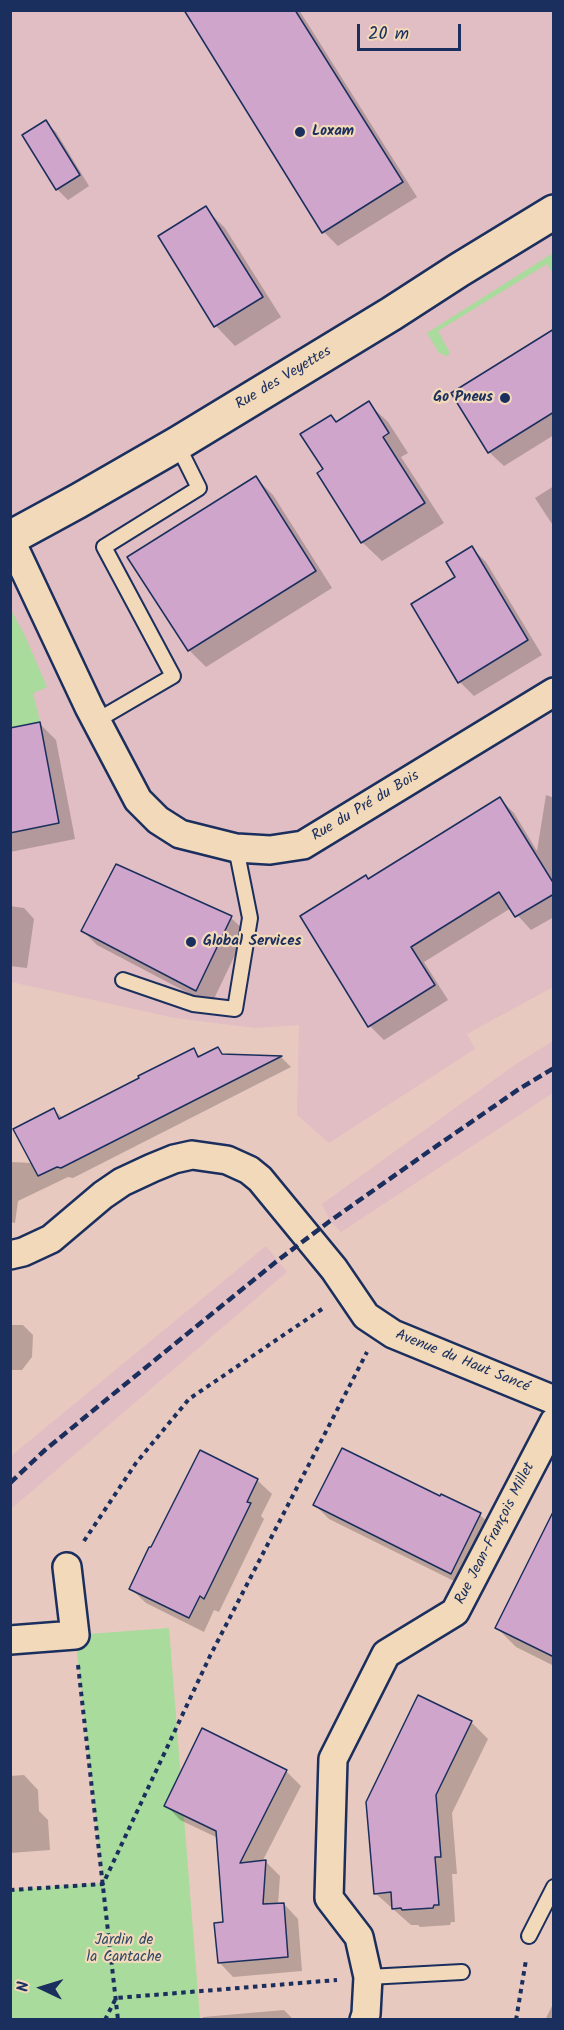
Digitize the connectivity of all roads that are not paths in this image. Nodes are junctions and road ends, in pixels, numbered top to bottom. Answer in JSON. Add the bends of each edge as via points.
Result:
{"nodes":[{"id":1,"x":554,"y":212,"type":"edge"},
{"id":2,"x":177,"y":444,"type":"junction"},
{"id":3,"x":10,"y":538,"type":"edge"},
{"id":4,"x":554,"y":692,"type":"edge"},
{"id":5,"x":96,"y":721,"type":"junction"},
{"id":6,"x":236,"y":848,"type":"junction"},
{"id":7,"x":123,"y":980,"type":"dead end"},
{"id":8,"x":10,"y":1255,"type":"edge"},
{"id":9,"x":554,"y":1400,"type":"edge"},
{"id":10,"x":554,"y":1422,"type":"edge"},
{"id":11,"x":67,"y":1567,"type":"road end"},
{"id":12,"x":10,"y":1640,"type":"edge"},
{"id":13,"x":554,"y":1887,"type":"edge"},
{"id":14,"x":530,"y":1936,"type":"road end"},
{"id":15,"x":462,"y":1972,"type":"dead end"},
{"id":16,"x":368,"y":1977,"type":"junction"},
{"id":17,"x":364,"y":2019,"type":"edge"}],
"edges":[{"from":1,"to":2,"type":"street","name":"Rue des Veyettes"},
{"from":2,"to":3,"type":"street","name":"Rue des Veyettes"},
{"from":2,"to":5,"type":"lane","via":[[199,488],[104,547],[173,676]]},
{"from":3,"to":5,"type":"street","name":"Rue du Pré du Bois"},
{"from":4,"to":6,"type":"street","name":"Rue du Pré du Bois","via":[[303,845],[270,850]]},
{"from":5,"to":6,"type":"street","name":"Rue du Pré du Bois","via":[[138,800],[158,820],[180,834]]},
{"from":6,"to":7,"type":"lane","via":[[250,918],[235,1009],[193,1004]]},
{"from":8,"to":9,"type":"street","name":"Avenue du Haut Sancé","via":[[51,1239],[122,1182],[182,1156],[227,1160],[260,1179],[334,1269],[366,1316],[393,1334]]},
{"from":10,"to":16,"type":"street","name":"Rue Jean-François Millet","via":[[455,1612],[386,1654],[333,1759],[329,1898],[359,1937]]},
{"from":11,"to":12,"type":"street","via":[[75,1635]]},
{"from":13,"to":14,"type":"lane"},
{"from":15,"to":16,"type":"lane"},
{"from":16,"to":17,"type":"street","name":"Rue Jean-François Millet"}]}
